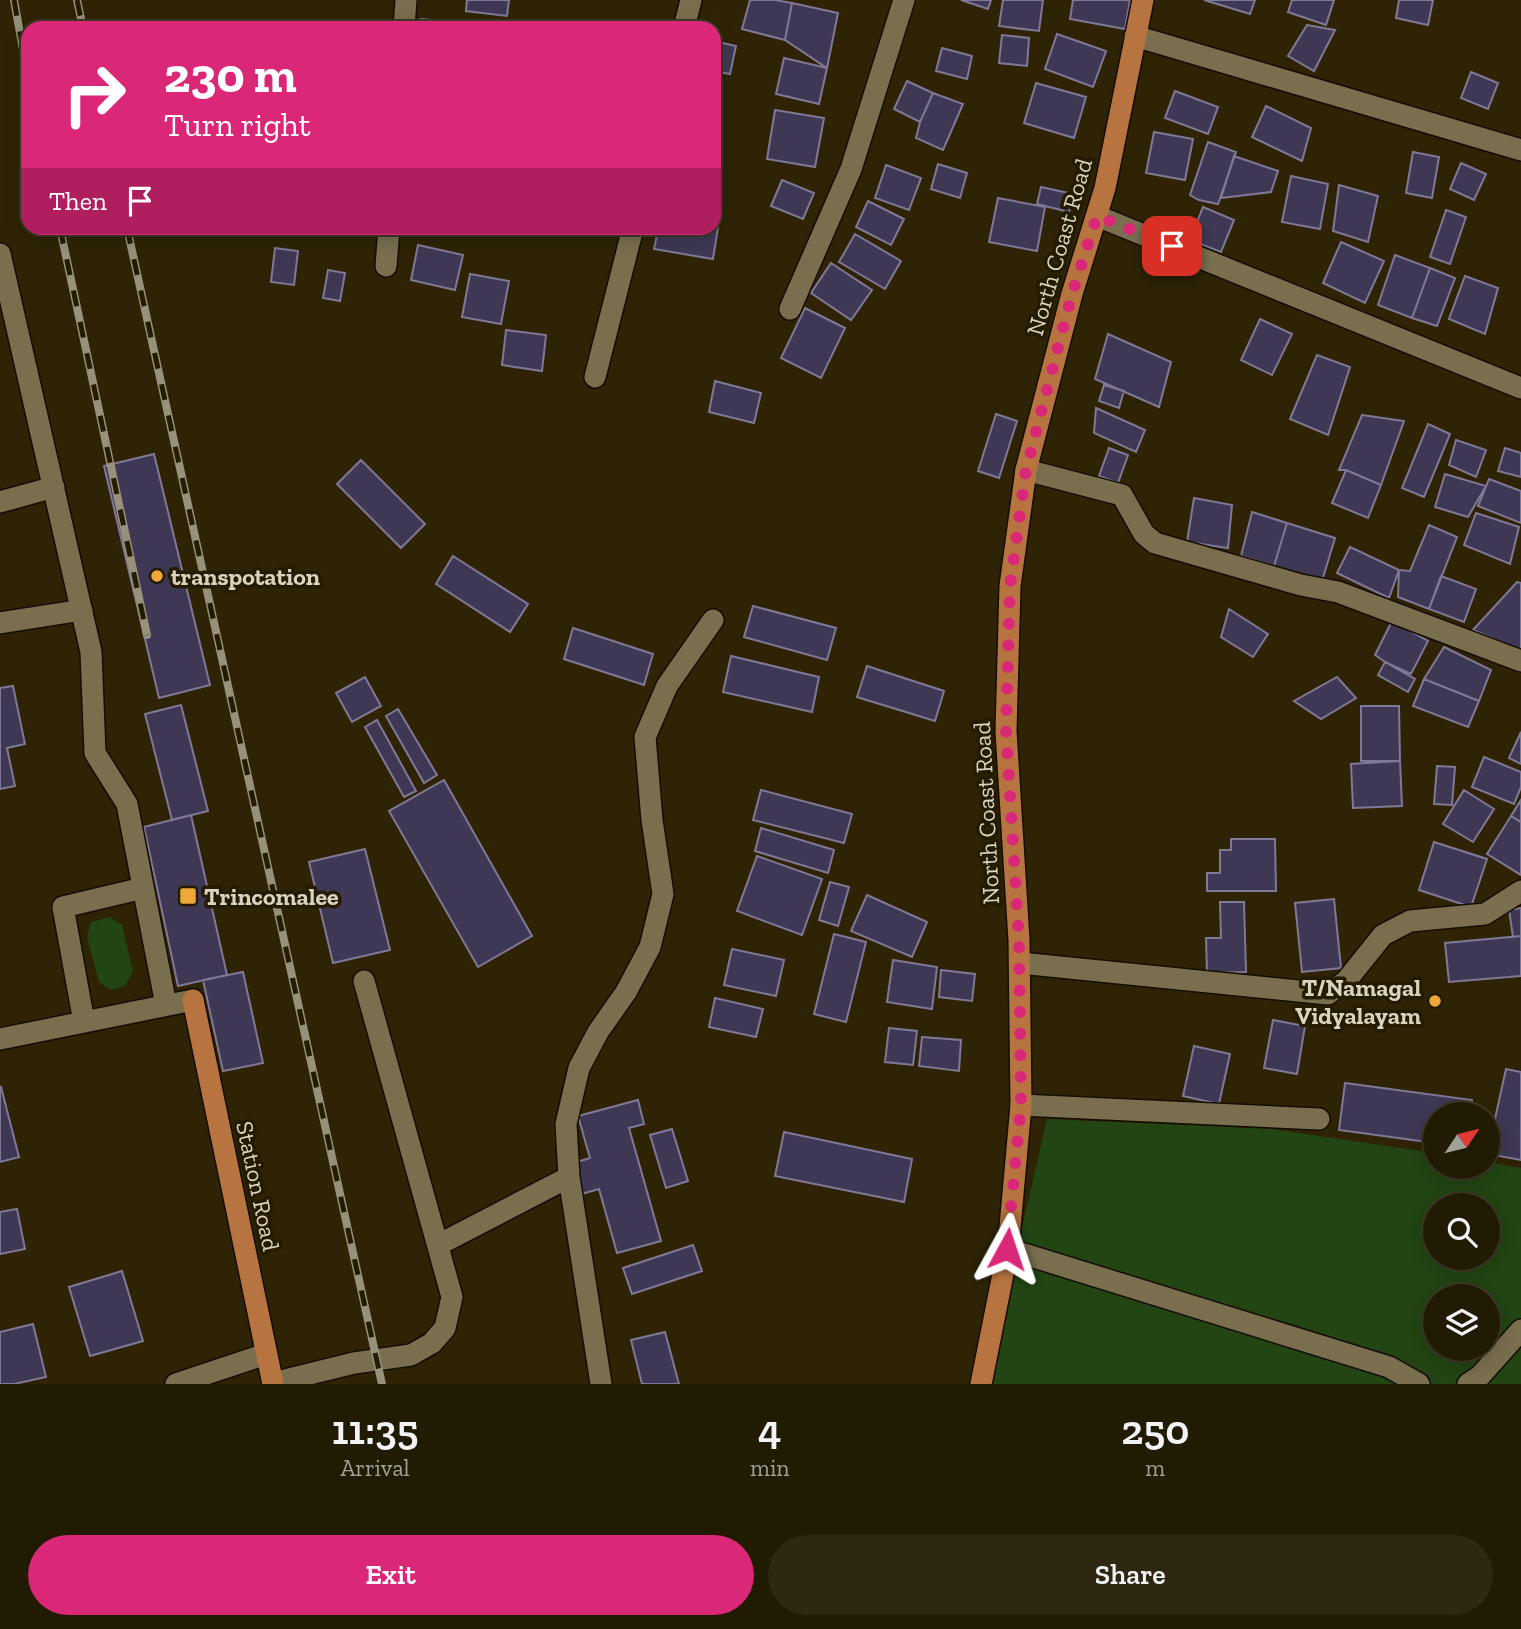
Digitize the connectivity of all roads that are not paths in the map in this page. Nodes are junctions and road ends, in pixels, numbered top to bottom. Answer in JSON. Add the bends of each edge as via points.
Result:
{"nodes":[{"id":1,"x":406,"y":0,"type":"edge"},
{"id":2,"x":691,"y":0,"type":"edge"},
{"id":3,"x":904,"y":0,"type":"edge"},
{"id":4,"x":1143,"y":0,"type":"edge"},
{"id":5,"x":404,"y":21,"type":"edge"},
{"id":6,"x":686,"y":21,"type":"edge"},
{"id":7,"x":1135,"y":36,"type":"junction"},
{"id":8,"x":1521,"y":150,"type":"edge"},
{"id":9,"x":1097,"y":216,"type":"junction"},
{"id":10,"x":388,"y":235,"type":"edge"},
{"id":11,"x":631,"y":235,"type":"edge"},
{"id":12,"x":0,"y":254,"type":"edge"},
{"id":13,"x":386,"y":266,"type":"dead end"},
{"id":14,"x":790,"y":309,"type":"dead end"},
{"id":15,"x":595,"y":377,"type":"dead end"},
{"id":16,"x":1521,"y":387,"type":"edge"},
{"id":17,"x":1026,"y":470,"type":"junction"},
{"id":18,"x":54,"y":487,"type":"junction"},
{"id":19,"x":0,"y":502,"type":"edge"},
{"id":20,"x":82,"y":610,"type":"junction"},
{"id":21,"x":713,"y":620,"type":"dead end"},
{"id":22,"x":0,"y":623,"type":"edge"},
{"id":23,"x":1521,"y":661,"type":"edge"},
{"id":24,"x":144,"y":888,"type":"junction"},
{"id":25,"x":1521,"y":891,"type":"edge"},
{"id":26,"x":1020,"y":963,"type":"junction"},
{"id":27,"x":364,"y":981,"type":"dead end"},
{"id":28,"x":193,"y":1000,"type":"joint"},
{"id":29,"x":166,"y":1005,"type":"junction"},
{"id":30,"x":84,"y":1022,"type":"junction"},
{"id":31,"x":0,"y":1039,"type":"edge"},
{"id":32,"x":1021,"y":1105,"type":"junction"},
{"id":33,"x":1319,"y":1119,"type":"dead end"},
{"id":34,"x":569,"y":1177,"type":"junction"},
{"id":35,"x":438,"y":1245,"type":"junction"},
{"id":36,"x":1007,"y":1249,"type":"junction"},
{"id":37,"x":1521,"y":1330,"type":"edge"},
{"id":38,"x":266,"y":1354,"type":"junction"},
{"id":39,"x":273,"y":1383,"type":"edge"},
{"id":40,"x":176,"y":1384,"type":"edge"},
{"id":41,"x":601,"y":1384,"type":"edge"},
{"id":42,"x":981,"y":1384,"type":"edge"},
{"id":43,"x":1419,"y":1384,"type":"edge"},
{"id":44,"x":1468,"y":1384,"type":"edge"}],
"edges":[{"from":1,"to":5,"type":"street"},
{"from":2,"to":6,"type":"street"},
{"from":3,"to":14,"type":"street","via":[[851,169]]},
{"from":4,"to":7,"type":"main road","name":"North Coast Road"},
{"from":7,"to":8,"type":"street"},
{"from":7,"to":9,"type":"main road","name":"North Coast Road"},
{"from":9,"to":16,"type":"street"},
{"from":9,"to":17,"type":"main road","name":"North Coast Road"},
{"from":10,"to":13,"type":"street"},
{"from":11,"to":15,"type":"street"},
{"from":12,"to":18,"type":"street"},
{"from":17,"to":23,"type":"street","via":[[1122,495],[1144,534],[1155,543],[1338,592]]},
{"from":17,"to":26,"type":"main road","name":"North Coast Road","via":[[1010,586],[1006,731]]},
{"from":18,"to":19,"type":"street"},
{"from":18,"to":20,"type":"street"},
{"from":20,"to":22,"type":"street"},
{"from":20,"to":24,"type":"street","via":[[91,652],[95,753],[127,804]]},
{"from":21,"to":34,"type":"street","via":[[667,686],[645,737],[663,894],[650,947],[579,1068],[566,1124]]},
{"from":24,"to":29,"type":"street"},
{"from":24,"to":30,"type":"street","via":[[63,907]]},
{"from":25,"to":26,"type":"street","via":[[1485,914],[1410,921],[1383,935],[1346,981],[1328,995]]},
{"from":26,"to":32,"type":"main road","name":"North Coast Road"},
{"from":27,"to":35,"type":"street"},
{"from":28,"to":29,"type":"street"},
{"from":28,"to":38,"type":"main road","name":"Station Road"},
{"from":29,"to":30,"type":"street"},
{"from":30,"to":31,"type":"street"},
{"from":32,"to":33,"type":"street"},
{"from":32,"to":36,"type":"main road","name":"North Coast Road"},
{"from":34,"to":35,"type":"street"},
{"from":34,"to":41,"type":"street"},
{"from":35,"to":39,"type":"street","via":[[452,1297],[445,1328],[432,1343],[411,1355]]},
{"from":36,"to":42,"type":"main road","name":"North Coast Road"},
{"from":36,"to":43,"type":"street","via":[[1389,1367]]},
{"from":37,"to":44,"type":"street"},
{"from":38,"to":39,"type":"main road","name":"Station Road"},
{"from":38,"to":40,"type":"street"}]}
